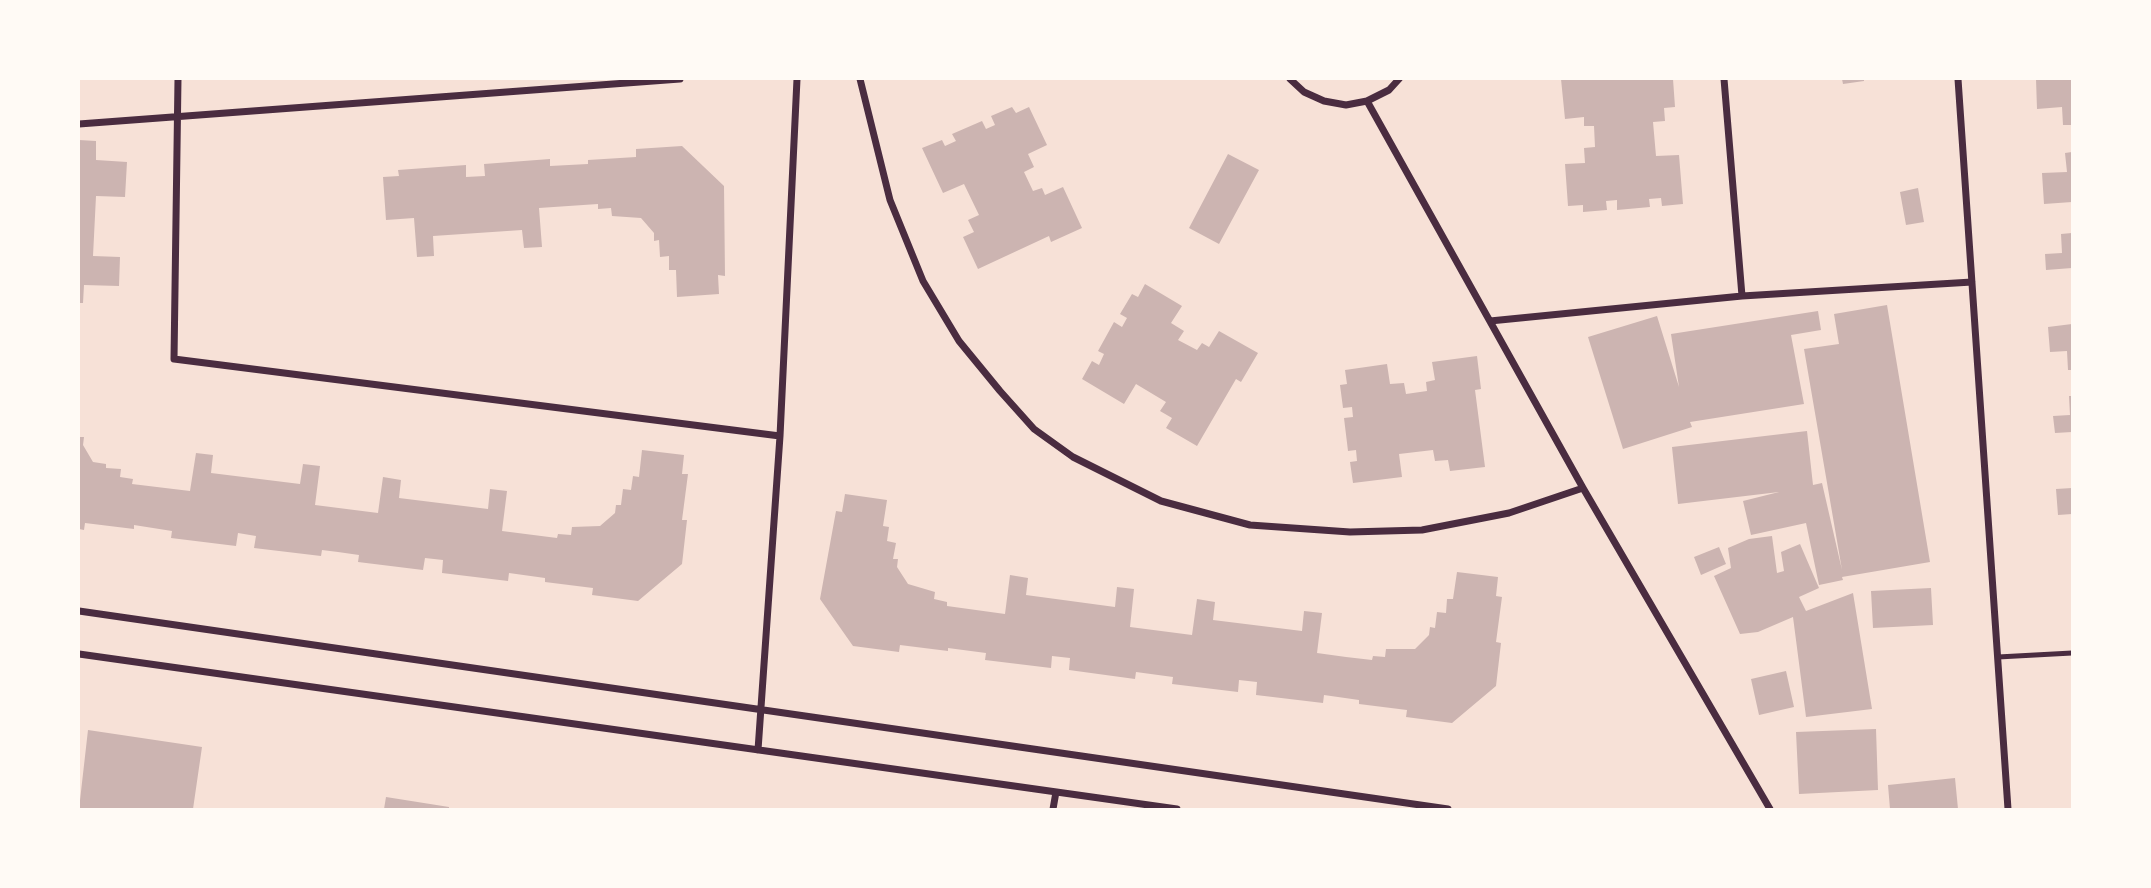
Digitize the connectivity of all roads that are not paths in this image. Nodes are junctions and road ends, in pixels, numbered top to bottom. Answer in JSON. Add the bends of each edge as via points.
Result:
{"nodes":[{"id":1,"x":178,"y":79,"type":"edge"},
{"id":2,"x":680,"y":79,"type":"edge"},
{"id":3,"x":797,"y":79,"type":"edge"},
{"id":4,"x":860,"y":79,"type":"edge"},
{"id":5,"x":1290,"y":79,"type":"edge"},
{"id":6,"x":1399,"y":79,"type":"edge"},
{"id":7,"x":1724,"y":79,"type":"edge"},
{"id":8,"x":1958,"y":79,"type":"edge"},
{"id":9,"x":1367,"y":101,"type":"junction"},
{"id":10,"x":177,"y":117,"type":"junction"},
{"id":11,"x":79,"y":124,"type":"edge"},
{"id":12,"x":1972,"y":282,"type":"junction"},
{"id":13,"x":1742,"y":296,"type":"junction"},
{"id":14,"x":1490,"y":321,"type":"junction"},
{"id":15,"x":780,"y":436,"type":"junction"},
{"id":16,"x":1583,"y":488,"type":"junction"},
{"id":17,"x":79,"y":611,"type":"edge"},
{"id":18,"x":2072,"y":653,"type":"edge"},
{"id":19,"x":79,"y":654,"type":"edge"},
{"id":20,"x":1997,"y":657,"type":"junction"},
{"id":21,"x":761,"y":710,"type":"junction"},
{"id":22,"x":758,"y":750,"type":"junction"},
{"id":23,"x":1056,"y":792,"type":"junction"},
{"id":24,"x":1053,"y":809,"type":"edge"},
{"id":25,"x":1177,"y":809,"type":"edge"},
{"id":26,"x":1448,"y":809,"type":"edge"},
{"id":27,"x":1770,"y":809,"type":"edge"},
{"id":28,"x":2008,"y":809,"type":"edge"}],
"edges":[{"from":1,"to":10,"type":"street"},
{"from":2,"to":10,"type":"street"},
{"from":3,"to":15,"type":"street"},
{"from":4,"to":16,"type":"street","via":[[890,200],[923,281],[959,341],[1000,391],[1034,429],[1073,457],[1161,501],[1250,525],[1350,532],[1422,530],[1509,513]]},
{"from":5,"to":9,"type":"street","via":[[1324,101]]},
{"from":6,"to":9,"type":"street"},
{"from":7,"to":13,"type":"street"},
{"from":8,"to":12,"type":"street"},
{"from":9,"to":14,"type":"street"},
{"from":10,"to":11,"type":"street"},
{"from":10,"to":15,"type":"street","via":[[174,359]]},
{"from":12,"to":13,"type":"street"},
{"from":12,"to":20,"type":"street"},
{"from":13,"to":14,"type":"street"},
{"from":14,"to":16,"type":"street"},
{"from":15,"to":21,"type":"street"},
{"from":16,"to":27,"type":"street"},
{"from":17,"to":21,"type":"street"},
{"from":18,"to":20,"type":"lane"},
{"from":19,"to":22,"type":"street"},
{"from":20,"to":28,"type":"street"},
{"from":21,"to":22,"type":"street"},
{"from":21,"to":26,"type":"street"},
{"from":22,"to":23,"type":"street"},
{"from":23,"to":24,"type":"street"},
{"from":23,"to":25,"type":"street"}]}
